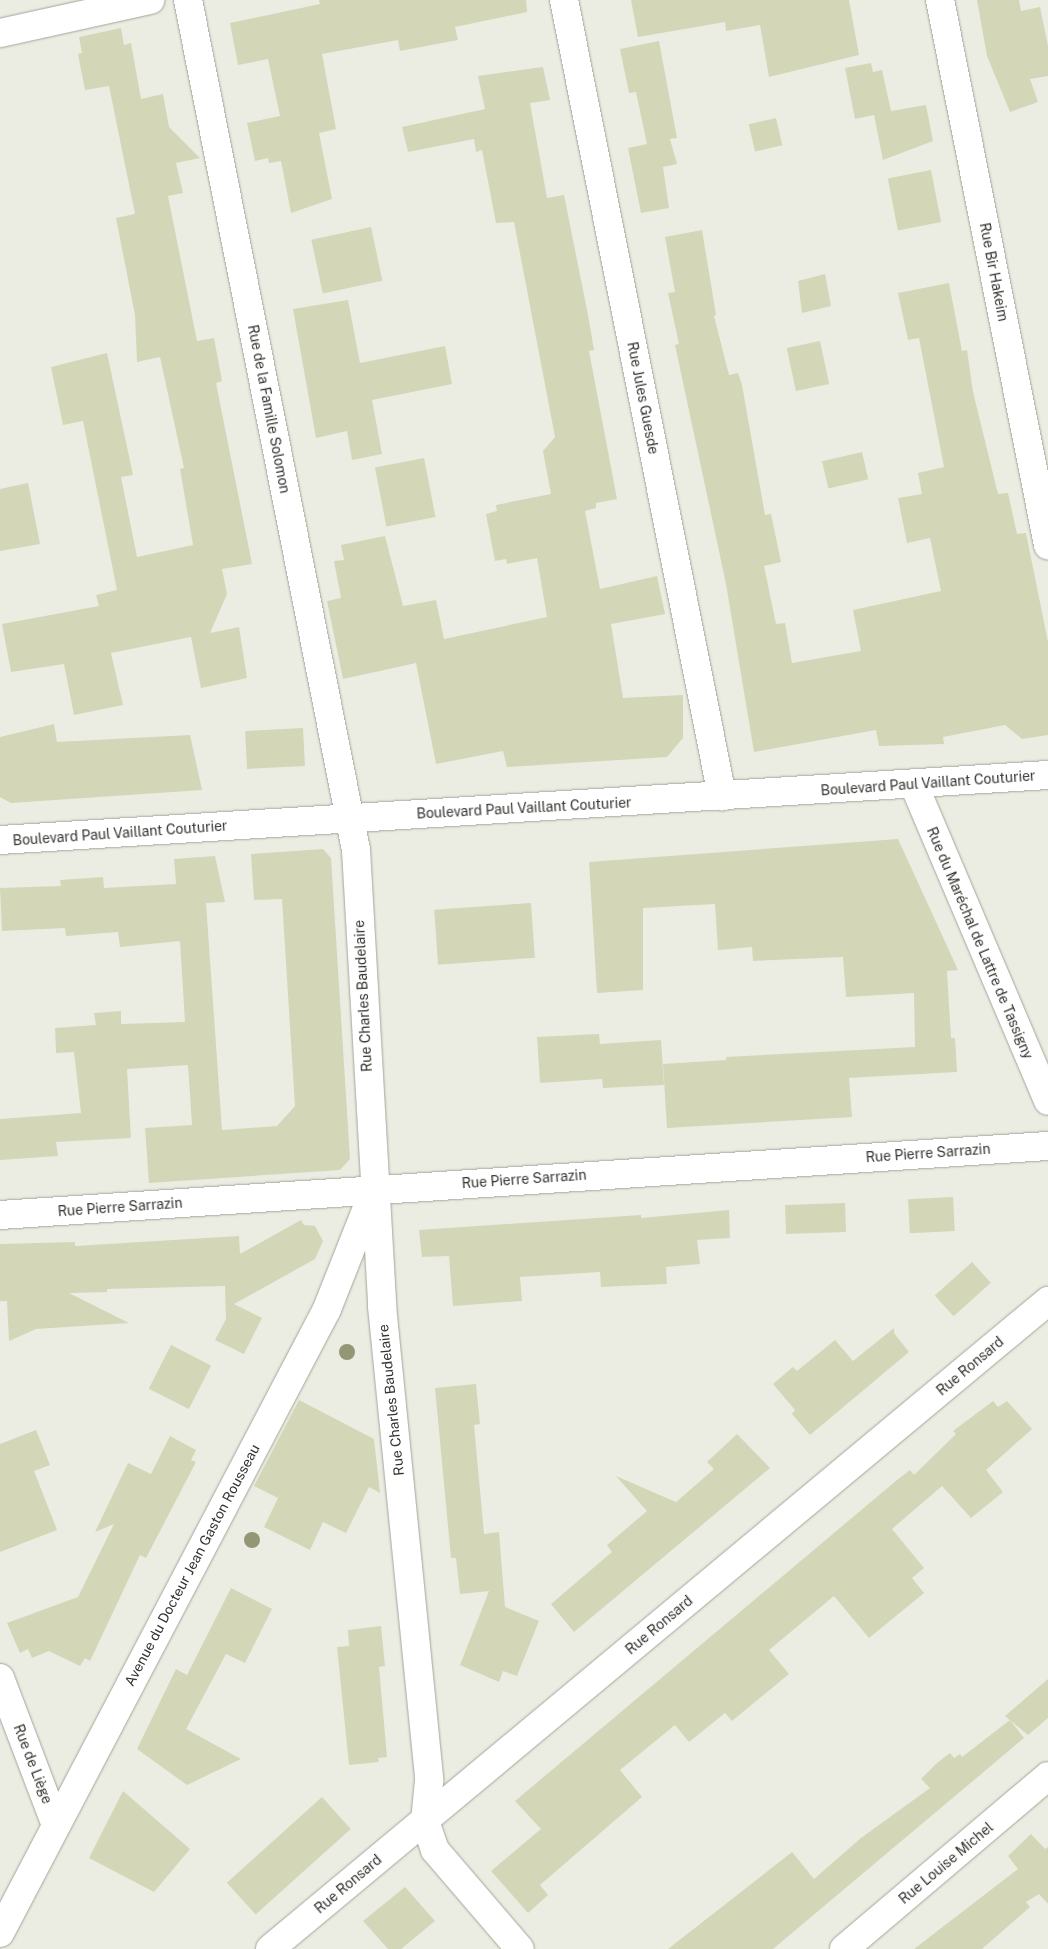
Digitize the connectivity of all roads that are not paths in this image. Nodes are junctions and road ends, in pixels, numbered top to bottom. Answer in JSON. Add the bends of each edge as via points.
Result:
{"nodes":[{"id":1,"x":150,"y":0,"type":"edge"},
{"id":2,"x":188,"y":0,"type":"edge"},
{"id":3,"x":564,"y":0,"type":"edge"},
{"id":4,"x":940,"y":0,"type":"edge"},
{"id":5,"x":0,"y":33,"type":"edge"},
{"id":6,"x":1048,"y":545,"type":"edge"},
{"id":7,"x":1048,"y":775,"type":"edge"},
{"id":8,"x":914,"y":785,"type":"junction"},
{"id":9,"x":722,"y":796,"type":"junction"},
{"id":10,"x":352,"y":818,"type":"junction"},
{"id":11,"x":0,"y":840,"type":"edge"},
{"id":12,"x":1048,"y":1101,"type":"edge"},
{"id":13,"x":1048,"y":1146,"type":"edge"},
{"id":14,"x":373,"y":1192,"type":"junction"},
{"id":15,"x":0,"y":1215,"type":"edge"},
{"id":16,"x":1048,"y":1301,"type":"edge"},
{"id":17,"x":0,"y":1678,"type":"edge"},
{"id":18,"x":1048,"y":1776,"type":"edge"},
{"id":19,"x":425,"y":1821,"type":"junction"},
{"id":20,"x":56,"y":1823,"type":"junction"},
{"id":21,"x":0,"y":1933,"type":"edge"},
{"id":22,"x":270,"y":1949,"type":"edge"},
{"id":23,"x":520,"y":1949,"type":"edge"},
{"id":24,"x":844,"y":1949,"type":"edge"}],
"edges":[{"from":1,"to":5,"type":"street"},
{"from":2,"to":10,"type":"street","name":"Rue de la Famille Solomon"},
{"from":3,"to":9,"type":"street","name":"Rue Jules Guesde"},
{"from":4,"to":6,"type":"street","name":"Rue Bir Hakeim"},
{"from":7,"to":8,"type":"street","name":"Boulevard Paul Vaillant Couturier"},
{"from":8,"to":9,"type":"street","name":"Boulevard Paul Vaillant Couturier"},
{"from":8,"to":12,"type":"street","name":"Rue du Maréchal de Lattre de Tassigny"},
{"from":9,"to":10,"type":"street","name":"Boulevard Paul Vaillant Couturier"},
{"from":10,"to":11,"type":"street","name":"Boulevard Paul Vaillant Couturier"},
{"from":10,"to":14,"type":"street","name":"Rue Charles Baudelaire"},
{"from":13,"to":14,"type":"street","name":"Rue Pierre Sarrazin"},
{"from":14,"to":15,"type":"street","name":"Rue Pierre Sarrazin"},
{"from":14,"to":19,"type":"street","name":"Rue Charles Baudelaire","via":[[430,1781]]},
{"from":14,"to":20,"type":"street","name":"Avenue du Docteur Jean Gaston Rousseau","via":[[327,1309]]},
{"from":16,"to":19,"type":"street","name":"Rue Ronsard"},
{"from":17,"to":20,"type":"street","name":"Rue de Liège"},
{"from":18,"to":24,"type":"street","name":"Rue Louise Michel"},
{"from":19,"to":22,"type":"street","name":"Rue Ronsard"},
{"from":19,"to":23,"type":"street","name":"Rue Charles Baudelaire","via":[[435,1850]]},
{"from":20,"to":21,"type":"street","name":"Avenue du Docteur Jean Gaston Rousseau"}]}
